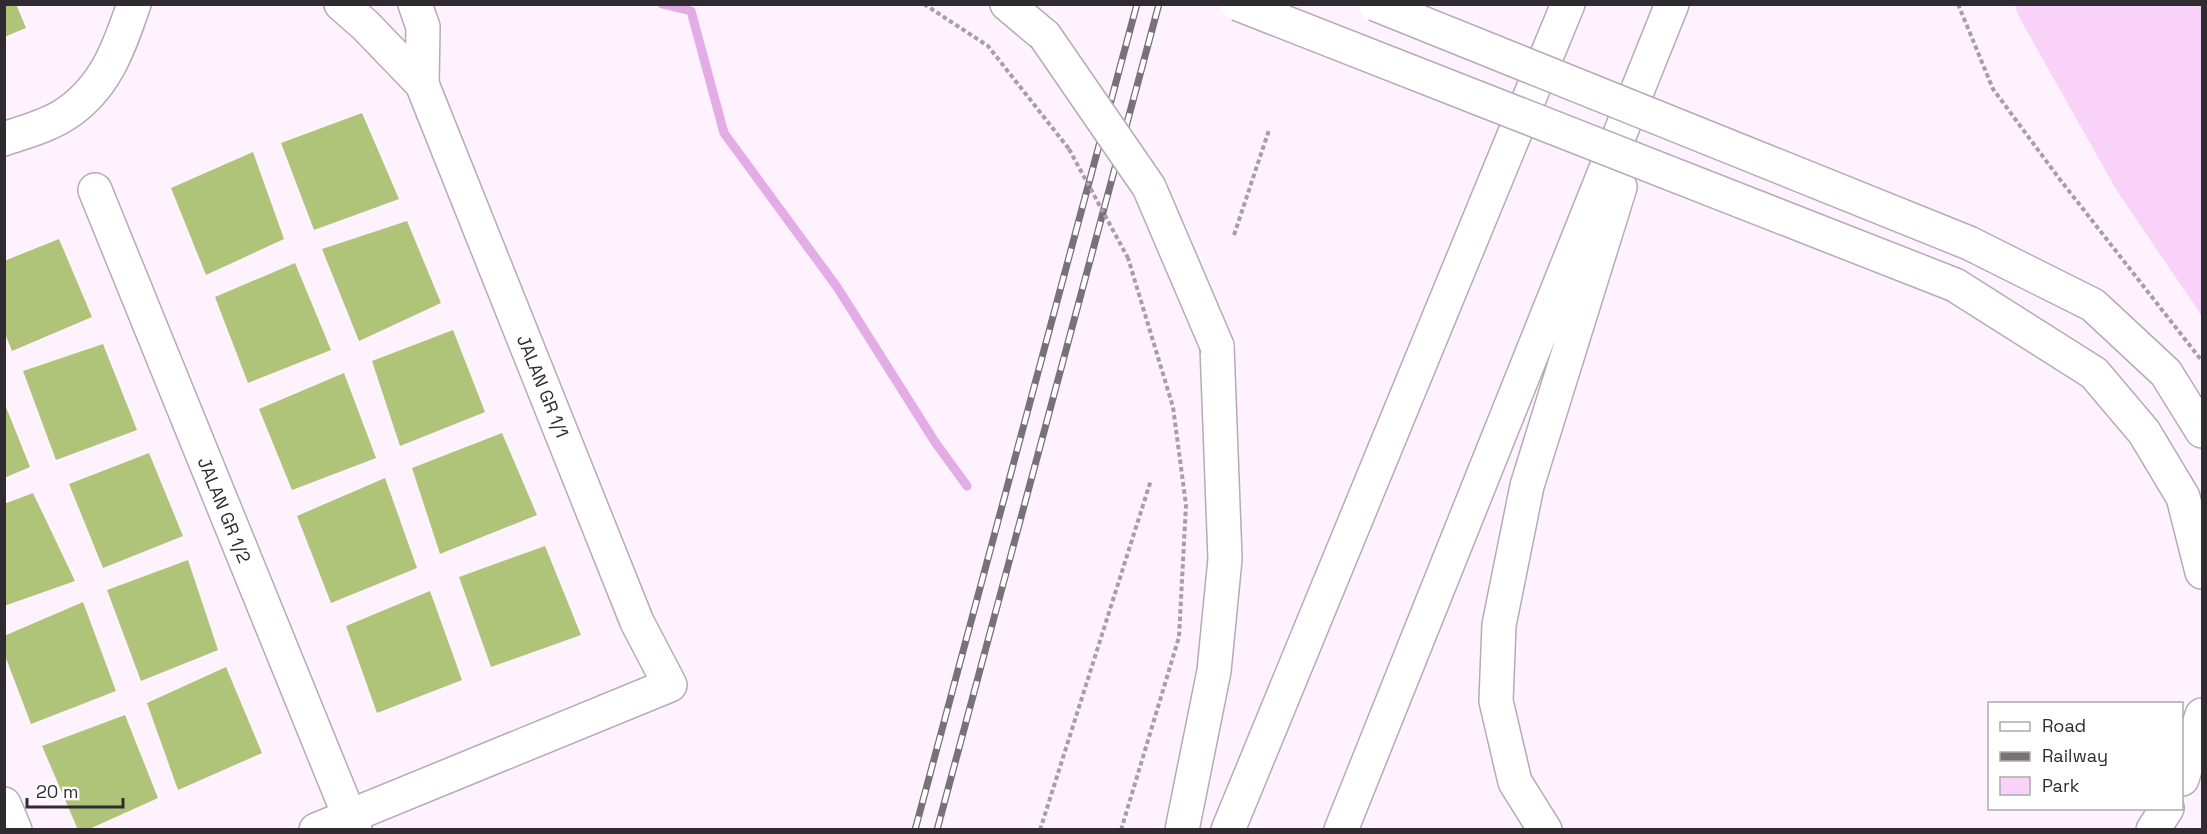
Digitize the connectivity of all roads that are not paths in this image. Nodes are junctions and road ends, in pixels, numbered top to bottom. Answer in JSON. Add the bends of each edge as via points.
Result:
{"nodes":[{"id":1,"x":134,"y":4,"type":"edge"},
{"id":2,"x":341,"y":4,"type":"edge"},
{"id":3,"x":415,"y":4,"type":"edge"},
{"id":4,"x":1007,"y":4,"type":"edge"},
{"id":5,"x":1238,"y":4,"type":"edge"},
{"id":6,"x":1375,"y":4,"type":"edge"},
{"id":7,"x":1568,"y":4,"type":"edge"},
{"id":8,"x":1674,"y":4,"type":"edge"},
{"id":9,"x":422,"y":84,"type":"junction"},
{"id":10,"x":4,"y":139,"type":"edge"},
{"id":11,"x":95,"y":190,"type":"dead end"},
{"id":12,"x":2202,"y":431,"type":"edge"},
{"id":13,"x":2202,"y":572,"type":"edge"},
{"id":14,"x":2202,"y":715,"type":"edge"},
{"id":15,"x":2183,"y":772,"type":"edge"},
{"id":16,"x":4,"y":804,"type":"edge"},
{"id":17,"x":2166,"y":810,"type":"edge"},
{"id":18,"x":353,"y":823,"type":"edge"},
{"id":19,"x":15,"y":830,"type":"edge"},
{"id":20,"x":316,"y":830,"type":"edge"},
{"id":21,"x":1182,"y":830,"type":"edge"},
{"id":22,"x":1228,"y":830,"type":"edge"},
{"id":23,"x":1341,"y":830,"type":"edge"},
{"id":24,"x":1545,"y":830,"type":"edge"},
{"id":25,"x":2153,"y":830,"type":"edge"}],
"edges":[{"from":1,"to":10,"type":"main road","via":[[112,64],[92,93],[63,115]]},
{"from":2,"to":9,"type":"main road"},
{"from":3,"to":9,"type":"main road","via":[[423,27]]},
{"from":4,"to":21,"type":"main road","bridge":true,"via":[[1045,36],[1149,187],[1217,346],[1225,559],[1214,671]]},
{"from":5,"to":13,"type":"main road","bridge":true,"via":[[1955,285],[2094,373],[2144,432],[2183,497]]},
{"from":6,"to":12,"type":"main road","bridge":true,"via":[[1969,243],[2092,305],[2166,373]]},
{"from":7,"to":22,"type":"main road"},
{"from":8,"to":23,"type":"main road"},
{"from":8,"to":24,"type":"main road","via":[[1527,486],[1499,625],[1496,700],[1515,782]]},
{"from":9,"to":18,"type":"main road","name":"JALAN GR 1/1","via":[[637,622],[670,685]]},
{"from":11,"to":18,"type":"main road","name":"JALAN GR 1/2"},
{"from":14,"to":15,"type":"main road"},
{"from":16,"to":19,"type":"main road"},
{"from":17,"to":25,"type":"main road"},
{"from":18,"to":20,"type":"main road"}]}
